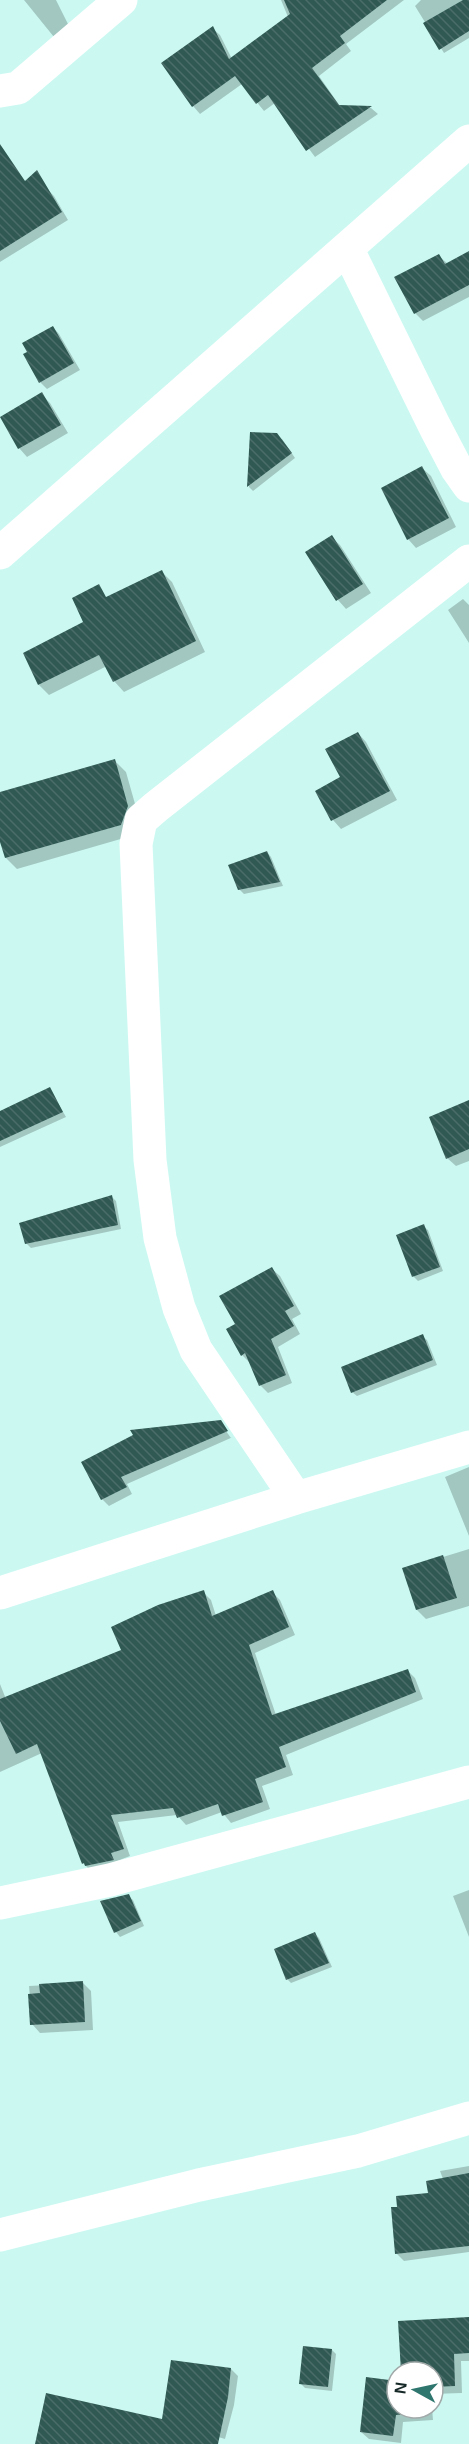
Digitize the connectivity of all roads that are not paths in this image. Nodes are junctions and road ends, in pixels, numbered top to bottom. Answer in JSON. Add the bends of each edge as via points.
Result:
{"nodes":[{"id":1,"x":121,"y":0,"type":"edge"},
{"id":2,"x":0,"y":91,"type":"edge"},
{"id":3,"x":469,"y":141,"type":"edge"},
{"id":4,"x":347,"y":248,"type":"junction"},
{"id":5,"x":469,"y":486,"type":"edge"},
{"id":6,"x":0,"y":553,"type":"edge"},
{"id":7,"x":469,"y":561,"type":"edge"},
{"id":8,"x":469,"y":1447,"type":"edge"},
{"id":9,"x":296,"y":1498,"type":"junction"},
{"id":10,"x":0,"y":1593,"type":"edge"},
{"id":11,"x":469,"y":1782,"type":"edge"},
{"id":12,"x":0,"y":1903,"type":"edge"},
{"id":13,"x":469,"y":2118,"type":"edge"},
{"id":14,"x":0,"y":2235,"type":"edge"}],
"edges":[{"from":1,"to":2,"type":"street","via":[[18,88]]},
{"from":3,"to":4,"type":"street"},
{"from":4,"to":5,"type":"street","via":[[457,470]]},
{"from":4,"to":6,"type":"street"},
{"from":7,"to":9,"type":"street","via":[[156,807],[141,820],[136,844],[150,1160],[160,1238],[179,1308],[196,1350]]},
{"from":8,"to":9,"type":"street"},
{"from":9,"to":10,"type":"street"},
{"from":11,"to":12,"type":"street","via":[[110,1880]]},
{"from":13,"to":14,"type":"street","via":[[358,2151],[199,2185]]}]}
